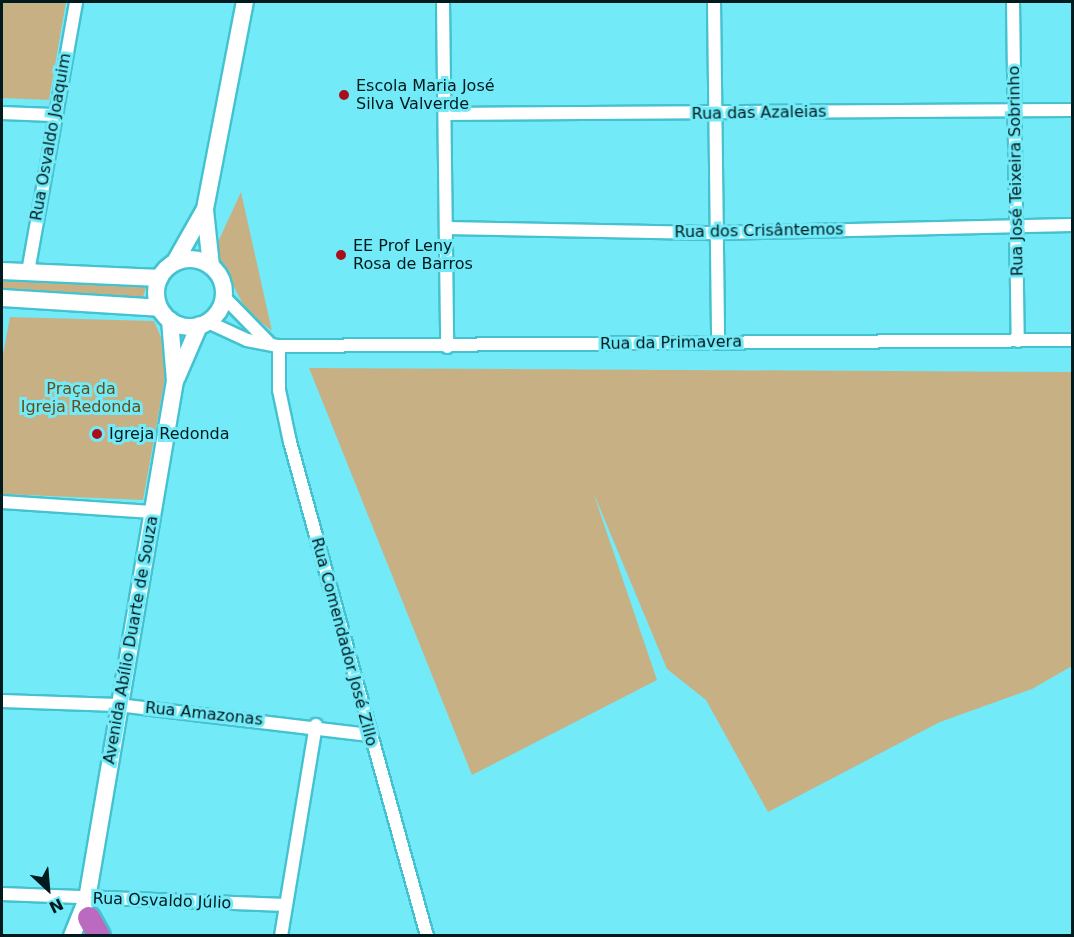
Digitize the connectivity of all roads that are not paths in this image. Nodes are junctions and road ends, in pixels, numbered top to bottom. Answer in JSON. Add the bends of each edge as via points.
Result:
{"nodes":[{"id":1,"x":76,"y":2,"type":"edge"},
{"id":2,"x":245,"y":2,"type":"edge"},
{"id":3,"x":443,"y":2,"type":"edge"},
{"id":4,"x":714,"y":2,"type":"edge"},
{"id":5,"x":1013,"y":2,"type":"edge"},
{"id":6,"x":1017,"y":110,"type":"junction"},
{"id":7,"x":1072,"y":110,"type":"edge"},
{"id":8,"x":2,"y":113,"type":"edge"},
{"id":9,"x":446,"y":114,"type":"junction"},
{"id":10,"x":717,"y":114,"type":"junction"},
{"id":11,"x":53,"y":115,"type":"junction"},
{"id":12,"x":205,"y":209,"type":"junction"},
{"id":13,"x":1017,"y":225,"type":"junction"},
{"id":14,"x":1072,"y":225,"type":"edge"},
{"id":15,"x":446,"y":228,"type":"junction"},
{"id":16,"x":718,"y":233,"type":"junction"},
{"id":17,"x":175,"y":262,"type":"junction"},
{"id":18,"x":211,"y":266,"type":"junction"},
{"id":19,"x":2,"y":271,"type":"edge"},
{"id":20,"x":28,"y":272,"type":"junction"},
{"id":21,"x":159,"y":278,"type":"junction"},
{"id":22,"x":224,"y":297,"type":"junction"},
{"id":23,"x":2,"y":298,"type":"edge"},
{"id":24,"x":165,"y":314,"type":"junction"},
{"id":25,"x":204,"y":324,"type":"junction"},
{"id":26,"x":1072,"y":340,"type":"edge"},
{"id":27,"x":1018,"y":341,"type":"junction"},
{"id":28,"x":718,"y":342,"type":"junction"},
{"id":29,"x":274,"y":345,"type":"junction"},
{"id":30,"x":447,"y":347,"type":"junction"},
{"id":31,"x":175,"y":381,"type":"junction"},
{"id":32,"x":2,"y":502,"type":"edge"},
{"id":33,"x":154,"y":512,"type":"junction"},
{"id":34,"x":2,"y":701,"type":"edge"},
{"id":35,"x":118,"y":705,"type":"junction"},
{"id":36,"x":316,"y":725,"type":"junction"},
{"id":37,"x":369,"y":735,"type":"junction"},
{"id":38,"x":2,"y":894,"type":"edge"},
{"id":39,"x":286,"y":905,"type":"junction"},
{"id":40,"x":92,"y":922,"type":"edge"},
{"id":41,"x":72,"y":936,"type":"edge"},
{"id":42,"x":281,"y":936,"type":"edge"},
{"id":43,"x":427,"y":936,"type":"edge"}],
"edges":[{"from":1,"to":11,"type":"street","name":"Rua Osvaldo Joaquim"},
{"from":2,"to":12,"type":"main road"},
{"from":3,"to":9,"type":"street"},
{"from":4,"to":10,"type":"street"},
{"from":5,"to":6,"type":"street","name":"Rua José Teixeira Sobrinho"},
{"from":6,"to":7,"type":"street","name":"Rua das Azaleias"},
{"from":6,"to":10,"type":"street","name":"Rua das Azaleias"},
{"from":6,"to":13,"type":"street","name":"Rua José Teixeira Sobrinho"},
{"from":8,"to":11,"type":"street"},
{"from":9,"to":10,"type":"street","name":"Rua das Azaleias"},
{"from":9,"to":15,"type":"street"},
{"from":10,"to":16,"type":"street"},
{"from":11,"to":20,"type":"street","name":"Rua Osvaldo Joaquim"},
{"from":12,"to":17,"type":"main road"},
{"from":12,"to":18,"type":"main road"},
{"from":13,"to":14,"type":"street","name":"Rua dos Crisântemos"},
{"from":13,"to":16,"type":"street","name":"Rua dos Crisântemos"},
{"from":13,"to":27,"type":"street","name":"Rua José Teixeira Sobrinho"},
{"from":15,"to":16,"type":"street","name":"Rua dos Crisântemos"},
{"from":15,"to":30,"type":"street"},
{"from":16,"to":28,"type":"street"},
{"from":17,"to":18,"type":"main road","via":[[187,259]]},
{"from":17,"to":21,"type":"main road"},
{"from":18,"to":22,"type":"main road","via":[[222,279]]},
{"from":19,"to":20,"type":"main road"},
{"from":20,"to":21,"type":"main road"},
{"from":21,"to":24,"type":"main road"},
{"from":22,"to":25,"type":"main road"},
{"from":22,"to":29,"type":"street"},
{"from":23,"to":24,"type":"main road"},
{"from":24,"to":25,"type":"main road"},
{"from":24,"to":31,"type":"main road","name":"Avenida Abílio Duarte de Souza"},
{"from":25,"to":29,"type":"street","name":"Rua da Primavera"},
{"from":25,"to":31,"type":"main road","name":"Avenida Abílio Duarte de Souza"},
{"from":26,"to":27,"type":"street","name":"Rua da Primavera"},
{"from":27,"to":28,"type":"street","name":"Rua da Primavera"},
{"from":28,"to":30,"type":"street","name":"Rua da Primavera"},
{"from":29,"to":30,"type":"street","name":"Rua da Primavera"},
{"from":29,"to":37,"type":"street","name":"Rua Comendador José Zillo","via":[[290,442]]},
{"from":31,"to":33,"type":"main road","name":"Avenida Abílio Duarte de Souza"},
{"from":32,"to":33,"type":"street"},
{"from":33,"to":35,"type":"main road","name":"Avenida Abílio Duarte de Souza"},
{"from":34,"to":35,"type":"street","name":"Rua Amazonas"},
{"from":35,"to":36,"type":"street","name":"Rua Amazonas"},
{"from":35,"to":40,"type":"main road","name":"Avenida Abílio Duarte de Souza"},
{"from":36,"to":37,"type":"street","name":"Rua Amazonas"},
{"from":36,"to":39,"type":"street"},
{"from":37,"to":43,"type":"street","name":"Rua Comendador José Zillo"},
{"from":38,"to":40,"type":"street","name":"Rua Osvaldo Júlio"},
{"from":39,"to":40,"type":"street","name":"Rua Osvaldo Júlio"},
{"from":39,"to":42,"type":"street"},
{"from":40,"to":41,"type":"main road","name":"Avenida Abílio Duarte de Souza"}]}
